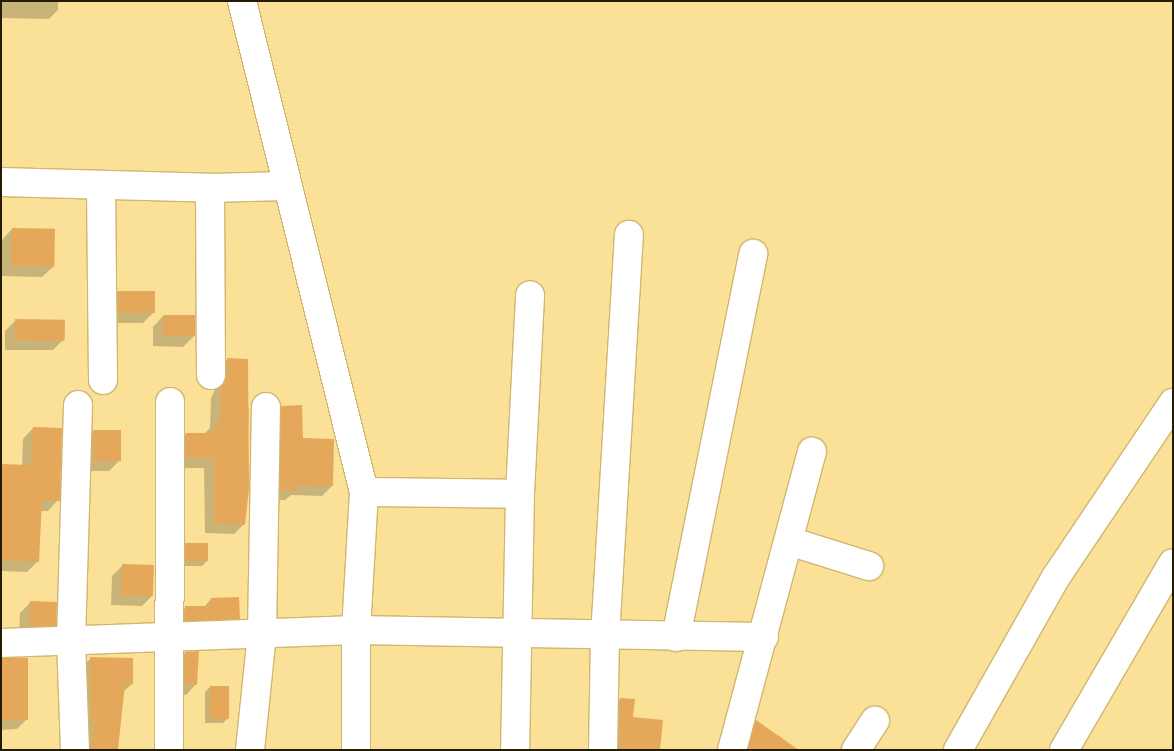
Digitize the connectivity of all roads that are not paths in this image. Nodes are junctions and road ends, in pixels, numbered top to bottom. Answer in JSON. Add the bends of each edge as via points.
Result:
{"nodes":[{"id":1,"x":242,"y":1,"type":"edge"},
{"id":2,"x":1,"y":182,"type":"edge"},
{"id":3,"x":286,"y":186,"type":"junction"},
{"id":4,"x":101,"y":187,"type":"junction"},
{"id":5,"x":210,"y":188,"type":"junction"},
{"id":6,"x":629,"y":235,"type":"dead end"},
{"id":7,"x":753,"y":254,"type":"dead end"},
{"id":8,"x":530,"y":295,"type":"dead end"},
{"id":9,"x":211,"y":375,"type":"dead end"},
{"id":10,"x":103,"y":380,"type":"dead end"},
{"id":11,"x":170,"y":402,"type":"dead end"},
{"id":12,"x":1173,"y":403,"type":"edge"},
{"id":13,"x":78,"y":405,"type":"dead end"},
{"id":14,"x":266,"y":407,"type":"dead end"},
{"id":15,"x":812,"y":452,"type":"dead end"},
{"id":16,"x":364,"y":492,"type":"junction"},
{"id":17,"x":520,"y":494,"type":"junction"},
{"id":18,"x":789,"y":541,"type":"junction"},
{"id":19,"x":1173,"y":563,"type":"edge"},
{"id":20,"x":869,"y":566,"type":"dead end"},
{"id":21,"x":356,"y":630,"type":"junction"},
{"id":22,"x":519,"y":631,"type":"junction"},
{"id":23,"x":262,"y":633,"type":"junction"},
{"id":24,"x":169,"y":636,"type":"junction"},
{"id":25,"x":605,"y":637,"type":"junction"},
{"id":26,"x":676,"y":637,"type":"junction"},
{"id":27,"x":764,"y":637,"type":"junction"},
{"id":28,"x":71,"y":642,"type":"junction"},
{"id":29,"x":1,"y":643,"type":"edge"},
{"id":30,"x":874,"y":721,"type":"dead end"},
{"id":31,"x":75,"y":750,"type":"edge"},
{"id":32,"x":169,"y":750,"type":"edge"},
{"id":33,"x":250,"y":750,"type":"edge"},
{"id":34,"x":356,"y":750,"type":"edge"},
{"id":35,"x":515,"y":750,"type":"edge"},
{"id":36,"x":603,"y":750,"type":"edge"},
{"id":37,"x":732,"y":750,"type":"edge"},
{"id":38,"x":856,"y":750,"type":"edge"},
{"id":39,"x":958,"y":750,"type":"edge"},
{"id":40,"x":1064,"y":750,"type":"edge"}],
"edges":[{"from":1,"to":3,"type":"street"},
{"from":2,"to":4,"type":"street"},
{"from":3,"to":5,"type":"street"},
{"from":3,"to":16,"type":"street"},
{"from":4,"to":5,"type":"street"},
{"from":4,"to":10,"type":"street"},
{"from":5,"to":9,"type":"street"},
{"from":6,"to":25,"type":"street"},
{"from":7,"to":26,"type":"street"},
{"from":8,"to":17,"type":"street"},
{"from":11,"to":24,"type":"street"},
{"from":12,"to":39,"type":"street","via":[[1056,578]]},
{"from":13,"to":28,"type":"street"},
{"from":14,"to":23,"type":"street"},
{"from":15,"to":18,"type":"street"},
{"from":16,"to":17,"type":"street"},
{"from":16,"to":21,"type":"street"},
{"from":17,"to":22,"type":"street"},
{"from":18,"to":20,"type":"street"},
{"from":18,"to":27,"type":"street"},
{"from":19,"to":40,"type":"street"},
{"from":21,"to":22,"type":"street"},
{"from":21,"to":23,"type":"street"},
{"from":21,"to":34,"type":"street"},
{"from":22,"to":25,"type":"street"},
{"from":22,"to":35,"type":"street"},
{"from":23,"to":24,"type":"street"},
{"from":23,"to":33,"type":"street"},
{"from":24,"to":28,"type":"street"},
{"from":24,"to":32,"type":"street"},
{"from":25,"to":26,"type":"street"},
{"from":25,"to":36,"type":"street"},
{"from":26,"to":27,"type":"street"},
{"from":27,"to":37,"type":"street"},
{"from":28,"to":29,"type":"street"},
{"from":28,"to":31,"type":"street"},
{"from":30,"to":38,"type":"street"}]}
